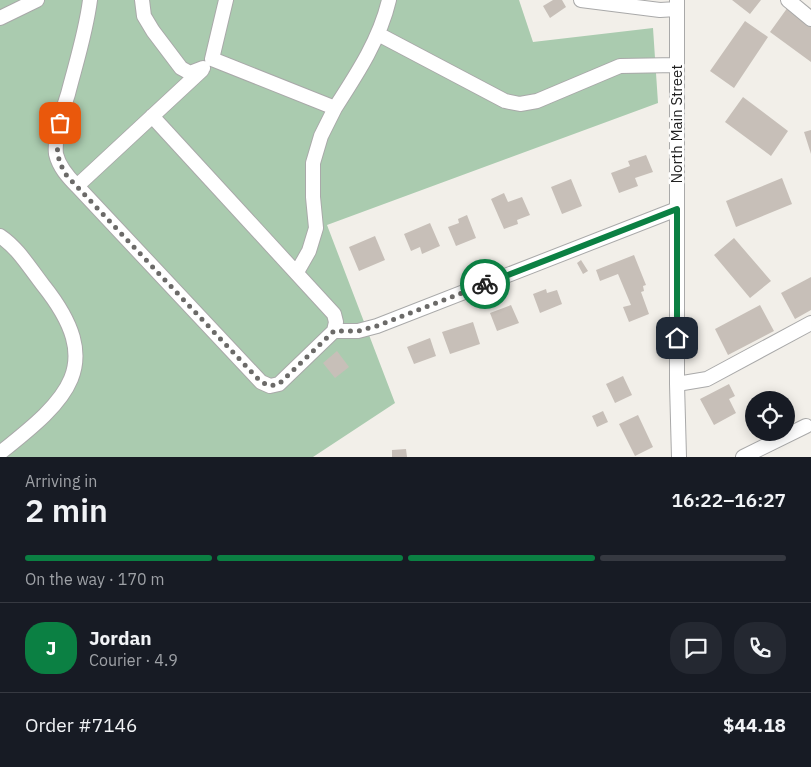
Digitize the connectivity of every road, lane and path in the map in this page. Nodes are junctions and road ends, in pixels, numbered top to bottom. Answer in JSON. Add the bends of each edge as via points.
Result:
{"nodes":[{"id":1,"x":37,"y":0,"type":"edge"},
{"id":2,"x":90,"y":0,"type":"edge"},
{"id":3,"x":142,"y":0,"type":"edge"},
{"id":4,"x":226,"y":0,"type":"edge"},
{"id":5,"x":388,"y":0,"type":"edge"},
{"id":6,"x":581,"y":0,"type":"edge"},
{"id":7,"x":788,"y":0,"type":"edge"},
{"id":8,"x":677,"y":5,"type":"edge"},
{"id":9,"x":0,"y":18,"type":"edge"},
{"id":10,"x":811,"y":19,"type":"edge"},
{"id":11,"x":378,"y":34,"type":"junction"},
{"id":12,"x":212,"y":59,"type":"junction"},
{"id":13,"x":677,"y":65,"type":"junction"},
{"id":14,"x":202,"y":70,"type":"junction"},
{"id":15,"x":335,"y":108,"type":"junction"},
{"id":16,"x":152,"y":116,"type":"junction"},
{"id":17,"x":77,"y":186,"type":"junction"},
{"id":18,"x":677,"y":209,"type":"junction"},
{"id":19,"x":0,"y":236,"type":"edge"},
{"id":20,"x":297,"y":272,"type":"junction"},
{"id":21,"x":811,"y":323,"type":"edge"},
{"id":22,"x":334,"y":331,"type":"junction"},
{"id":23,"x":677,"y":384,"type":"junction"},
{"id":24,"x":806,"y":426,"type":"dead end"},
{"id":25,"x":0,"y":453,"type":"edge"},
{"id":26,"x":761,"y":453,"type":"edge"},
{"id":27,"x":679,"y":457,"type":"edge"},
{"id":28,"x":743,"y":457,"type":"edge"}],
"edges":[{"from":1,"to":9,"type":"street"},
{"from":2,"to":17,"type":"street","via":[[87,25],[60,123],[56,153],[60,166]]},
{"from":3,"to":14,"type":"street","via":[[144,16],[181,68],[190,73]]},
{"from":4,"to":12,"type":"street"},
{"from":5,"to":11,"type":"street"},
{"from":6,"to":8,"type":"street","via":[[660,10]]},
{"from":7,"to":10,"type":"street"},
{"from":8,"to":13,"type":"street","name":"North Main Street"},
{"from":11,"to":13,"type":"street","via":[[505,101],[520,104],[537,101],[620,66]]},
{"from":11,"to":15,"type":"street"},
{"from":12,"to":14,"type":"street"},
{"from":12,"to":15,"type":"street"},
{"from":13,"to":18,"type":"street","name":"North Main Street"},
{"from":14,"to":16,"type":"street"},
{"from":15,"to":20,"type":"street","via":[[321,136],[313,163],[316,228],[309,251]]},
{"from":16,"to":17,"type":"street"},
{"from":16,"to":20,"type":"street"},
{"from":17,"to":22,"type":"street","via":[[261,382],[270,386],[279,384]]},
{"from":18,"to":22,"type":"street","via":[[377,326],[358,331]]},
{"from":18,"to":23,"type":"street","name":"North Main Street"},
{"from":19,"to":25,"type":"street","via":[[12,244],[56,302],[69,325],[75,359],[72,378],[64,395]]},
{"from":20,"to":22,"type":"street","via":[[334,314]]},
{"from":21,"to":23,"type":"street","via":[[707,379]]},
{"from":23,"to":27,"type":"street","name":"North Main Street"},
{"from":24,"to":26,"type":"street"},
{"from":26,"to":28,"type":"street"}]}
